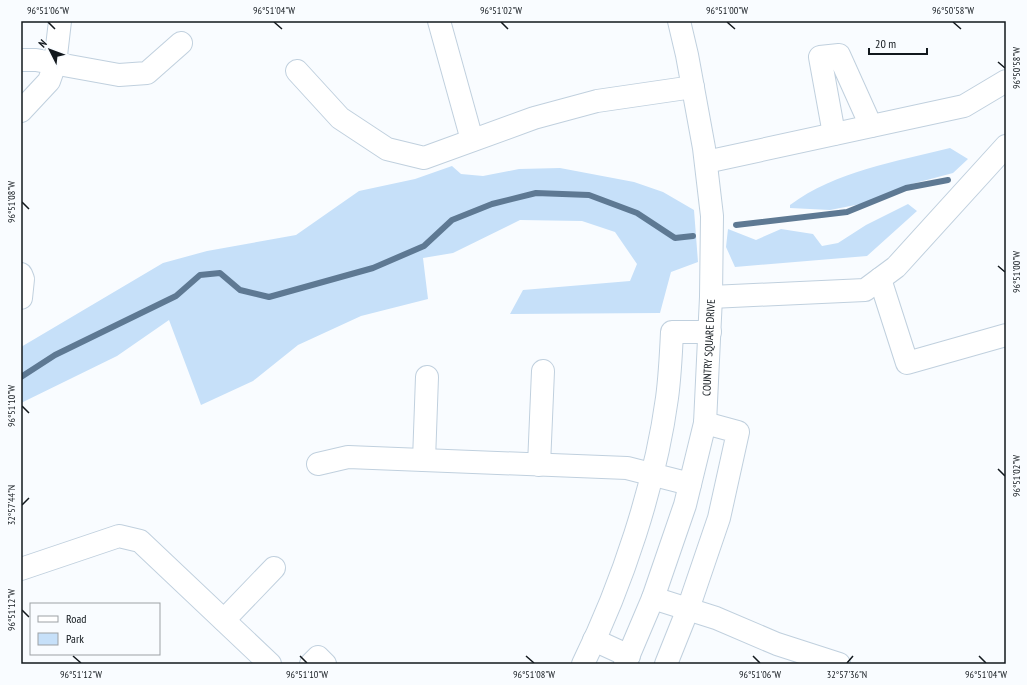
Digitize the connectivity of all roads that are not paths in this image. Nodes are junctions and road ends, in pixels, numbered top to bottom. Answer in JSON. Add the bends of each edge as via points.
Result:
{"nodes":[{"id":1,"x":60,"y":21,"type":"edge"},
{"id":2,"x":440,"y":21,"type":"edge"},
{"id":3,"x":679,"y":21,"type":"edge"},
{"id":4,"x":181,"y":43,"type":"dead end"},
{"id":5,"x":21,"y":60,"type":"edge"},
{"id":6,"x":55,"y":64,"type":"junction"},
{"id":7,"x":297,"y":71,"type":"dead end"},
{"id":8,"x":1006,"y":81,"type":"edge"},
{"id":9,"x":693,"y":87,"type":"junction"},
{"id":10,"x":21,"y":111,"type":"edge"},
{"id":11,"x":871,"y":126,"type":"junction"},
{"id":12,"x":834,"y":134,"type":"junction"},
{"id":13,"x":472,"y":140,"type":"junction"},
{"id":14,"x":1006,"y":146,"type":"edge"},
{"id":15,"x":706,"y":162,"type":"junction"},
{"id":16,"x":21,"y":274,"type":"edge"},
{"id":17,"x":880,"y":279,"type":"junction"},
{"id":18,"x":711,"y":297,"type":"junction"},
{"id":19,"x":21,"y":298,"type":"edge"},
{"id":20,"x":710,"y":332,"type":"junction"},
{"id":21,"x":1006,"y":335,"type":"edge"},
{"id":22,"x":543,"y":371,"type":"dead end"},
{"id":23,"x":427,"y":377,"type":"dead end"},
{"id":24,"x":705,"y":423,"type":"junction"},
{"id":25,"x":424,"y":460,"type":"junction"},
{"id":26,"x":318,"y":464,"type":"dead end"},
{"id":27,"x":539,"y":464,"type":"junction"},
{"id":28,"x":652,"y":474,"type":"junction"},
{"id":29,"x":690,"y":484,"type":"junction"},
{"id":30,"x":274,"y":568,"type":"dead end"},
{"id":31,"x":24,"y":570,"type":"edge"},
{"id":32,"x":653,"y":598,"type":"junction"},
{"id":33,"x":688,"y":609,"type":"junction"},
{"id":34,"x":224,"y":620,"type":"junction"},
{"id":35,"x":594,"y":640,"type":"junction"},
{"id":36,"x":627,"y":660,"type":"edge"},
{"id":37,"x":270,"y":664,"type":"edge"},
{"id":38,"x":311,"y":664,"type":"edge"},
{"id":39,"x":324,"y":664,"type":"edge"},
{"id":40,"x":583,"y":664,"type":"edge"},
{"id":41,"x":666,"y":664,"type":"edge"},
{"id":42,"x":838,"y":664,"type":"edge"}],
"edges":[{"from":1,"to":6,"type":"street"},
{"from":2,"to":13,"type":"street"},
{"from":3,"to":9,"type":"street","name":"COUNTRY SQUARE DRIVE"},
{"from":4,"to":6,"type":"street","via":[[146,73],[119,75]]},
{"from":5,"to":6,"type":"street"},
{"from":6,"to":10,"type":"street","via":[[49,81]]},
{"from":7,"to":13,"type":"street","via":[[340,118],[387,150],[424,158]]},
{"from":8,"to":11,"type":"street","via":[[964,106]]},
{"from":9,"to":13,"type":"street","via":[[597,101],[534,118]]},
{"from":9,"to":15,"type":"street","name":"COUNTRY SQUARE DRIVE"},
{"from":11,"to":12,"type":"street"},
{"from":11,"to":12,"type":"street","via":[[839,55],[820,57]]},
{"from":12,"to":15,"type":"street"},
{"from":14,"to":17,"type":"street","via":[[896,267]]},
{"from":15,"to":18,"type":"street","name":"COUNTRY SQUARE DRIVE","via":[[712,216]]},
{"from":16,"to":19,"type":"street"},
{"from":17,"to":18,"type":"street","via":[[864,290]]},
{"from":17,"to":21,"type":"street","via":[[907,364]]},
{"from":18,"to":20,"type":"street","name":"COUNTRY SQUARE DRIVE"},
{"from":20,"to":24,"type":"street","name":"COUNTRY SQUARE DRIVE"},
{"from":20,"to":28,"type":"street","via":[[672,332],[667,399]]},
{"from":22,"to":27,"type":"street"},
{"from":23,"to":25,"type":"street"},
{"from":24,"to":29,"type":"street","name":"COUNTRY SQUARE DRIVE"},
{"from":24,"to":33,"type":"street","via":[[738,432],[719,518]]},
{"from":25,"to":26,"type":"street","via":[[348,457]]},
{"from":25,"to":27,"type":"street"},
{"from":27,"to":28,"type":"street","via":[[627,468]]},
{"from":28,"to":29,"type":"street"},
{"from":28,"to":35,"type":"street","via":[[626,560]]},
{"from":29,"to":32,"type":"street","name":"COUNTRY SQUARE DRIVE"},
{"from":30,"to":34,"type":"street"},
{"from":31,"to":34,"type":"street","via":[[119,536],[140,541]]},
{"from":32,"to":33,"type":"street"},
{"from":32,"to":36,"type":"street","name":"COUNTRY SQUARE DRIVE"},
{"from":33,"to":41,"type":"street"},
{"from":33,"to":42,"type":"street","via":[[777,644]]},
{"from":34,"to":37,"type":"street"},
{"from":35,"to":36,"type":"street"},
{"from":35,"to":40,"type":"street"},
{"from":38,"to":39,"type":"street","via":[[318,657]]}]}
